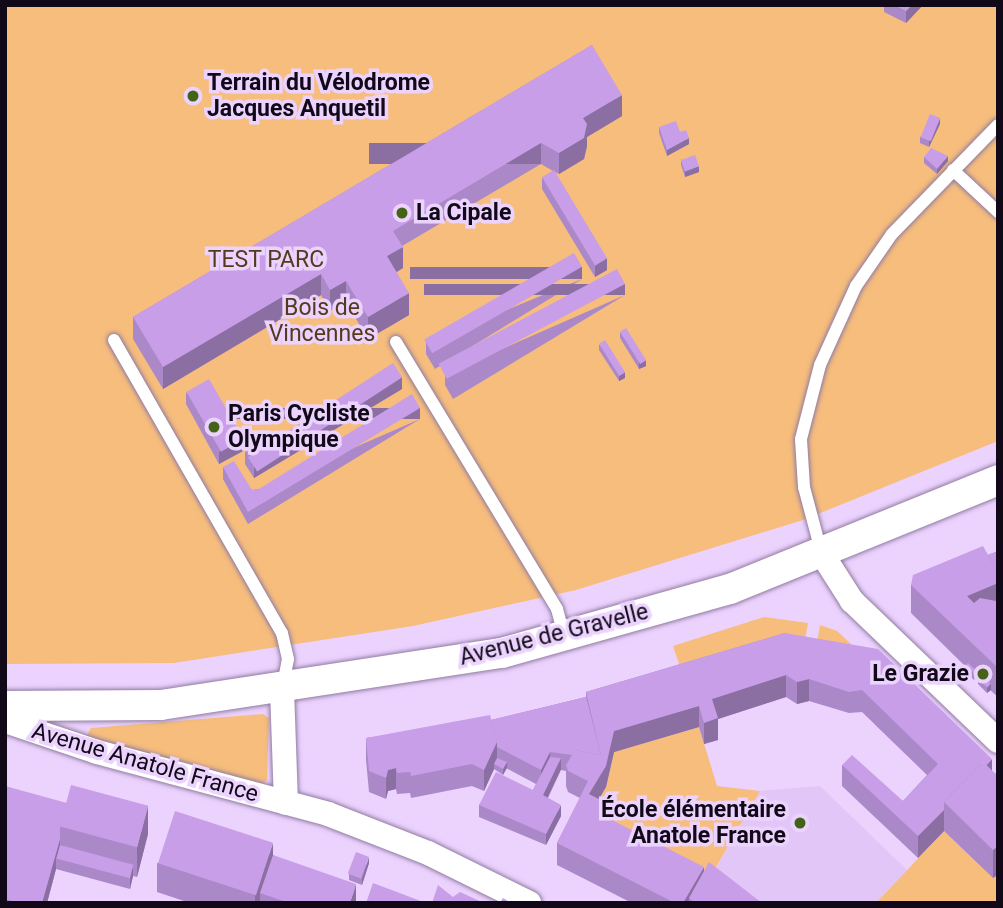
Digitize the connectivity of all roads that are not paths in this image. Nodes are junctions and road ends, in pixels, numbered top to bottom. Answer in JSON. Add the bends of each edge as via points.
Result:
{"nodes":[{"id":1,"x":998,"y":125,"type":"edge"},
{"id":2,"x":953,"y":170,"type":"junction"},
{"id":3,"x":998,"y":212,"type":"edge"},
{"id":4,"x":114,"y":340,"type":"dead end"},
{"id":5,"x":396,"y":342,"type":"dead end"},
{"id":6,"x":998,"y":480,"type":"edge"},
{"id":7,"x":822,"y":554,"type":"junction"},
{"id":8,"x":565,"y":635,"type":"junction"},
{"id":9,"x":282,"y":689,"type":"junction"},
{"id":10,"x":5,"y":705,"type":"edge"},
{"id":11,"x":57,"y":708,"type":"junction"},
{"id":12,"x":5,"y":721,"type":"edge"},
{"id":13,"x":41,"y":736,"type":"junction"},
{"id":14,"x":998,"y":741,"type":"edge"},
{"id":15,"x":286,"y":803,"type":"junction"},
{"id":16,"x":529,"y":903,"type":"edge"}],
"edges":[{"from":1,"to":2,"type":"lane"},
{"from":2,"to":3,"type":"lane"},
{"from":2,"to":7,"type":"lane","via":[[892,234],[856,286],[820,365],[801,439],[804,487]]},
{"from":4,"to":9,"type":"lane","via":[[282,633],[288,659]]},
{"from":5,"to":8,"type":"lane","via":[[556,609]]},
{"from":6,"to":7,"type":"street","name":"Avenue de Gravelle"},
{"from":7,"to":8,"type":"street","name":"Avenue de Gravelle","via":[[730,589]]},
{"from":7,"to":14,"type":"street","via":[[852,601]]},
{"from":8,"to":9,"type":"street","name":"Avenue de Gravelle","via":[[502,653]]},
{"from":9,"to":11,"type":"street","name":"Avenue de Gravelle","via":[[162,705]]},
{"from":9,"to":15,"type":"street","name":"Avenue Anatole France"},
{"from":10,"to":11,"type":"street","name":"Avenue de Gravelle"},
{"from":11,"to":13,"type":"street"},
{"from":12,"to":13,"type":"street","name":"Avenue Anatole France"},
{"from":13,"to":15,"type":"street","name":"Avenue Anatole France"},
{"from":15,"to":16,"type":"street","name":"Avenue Anatole France","via":[[428,853]]}]}
